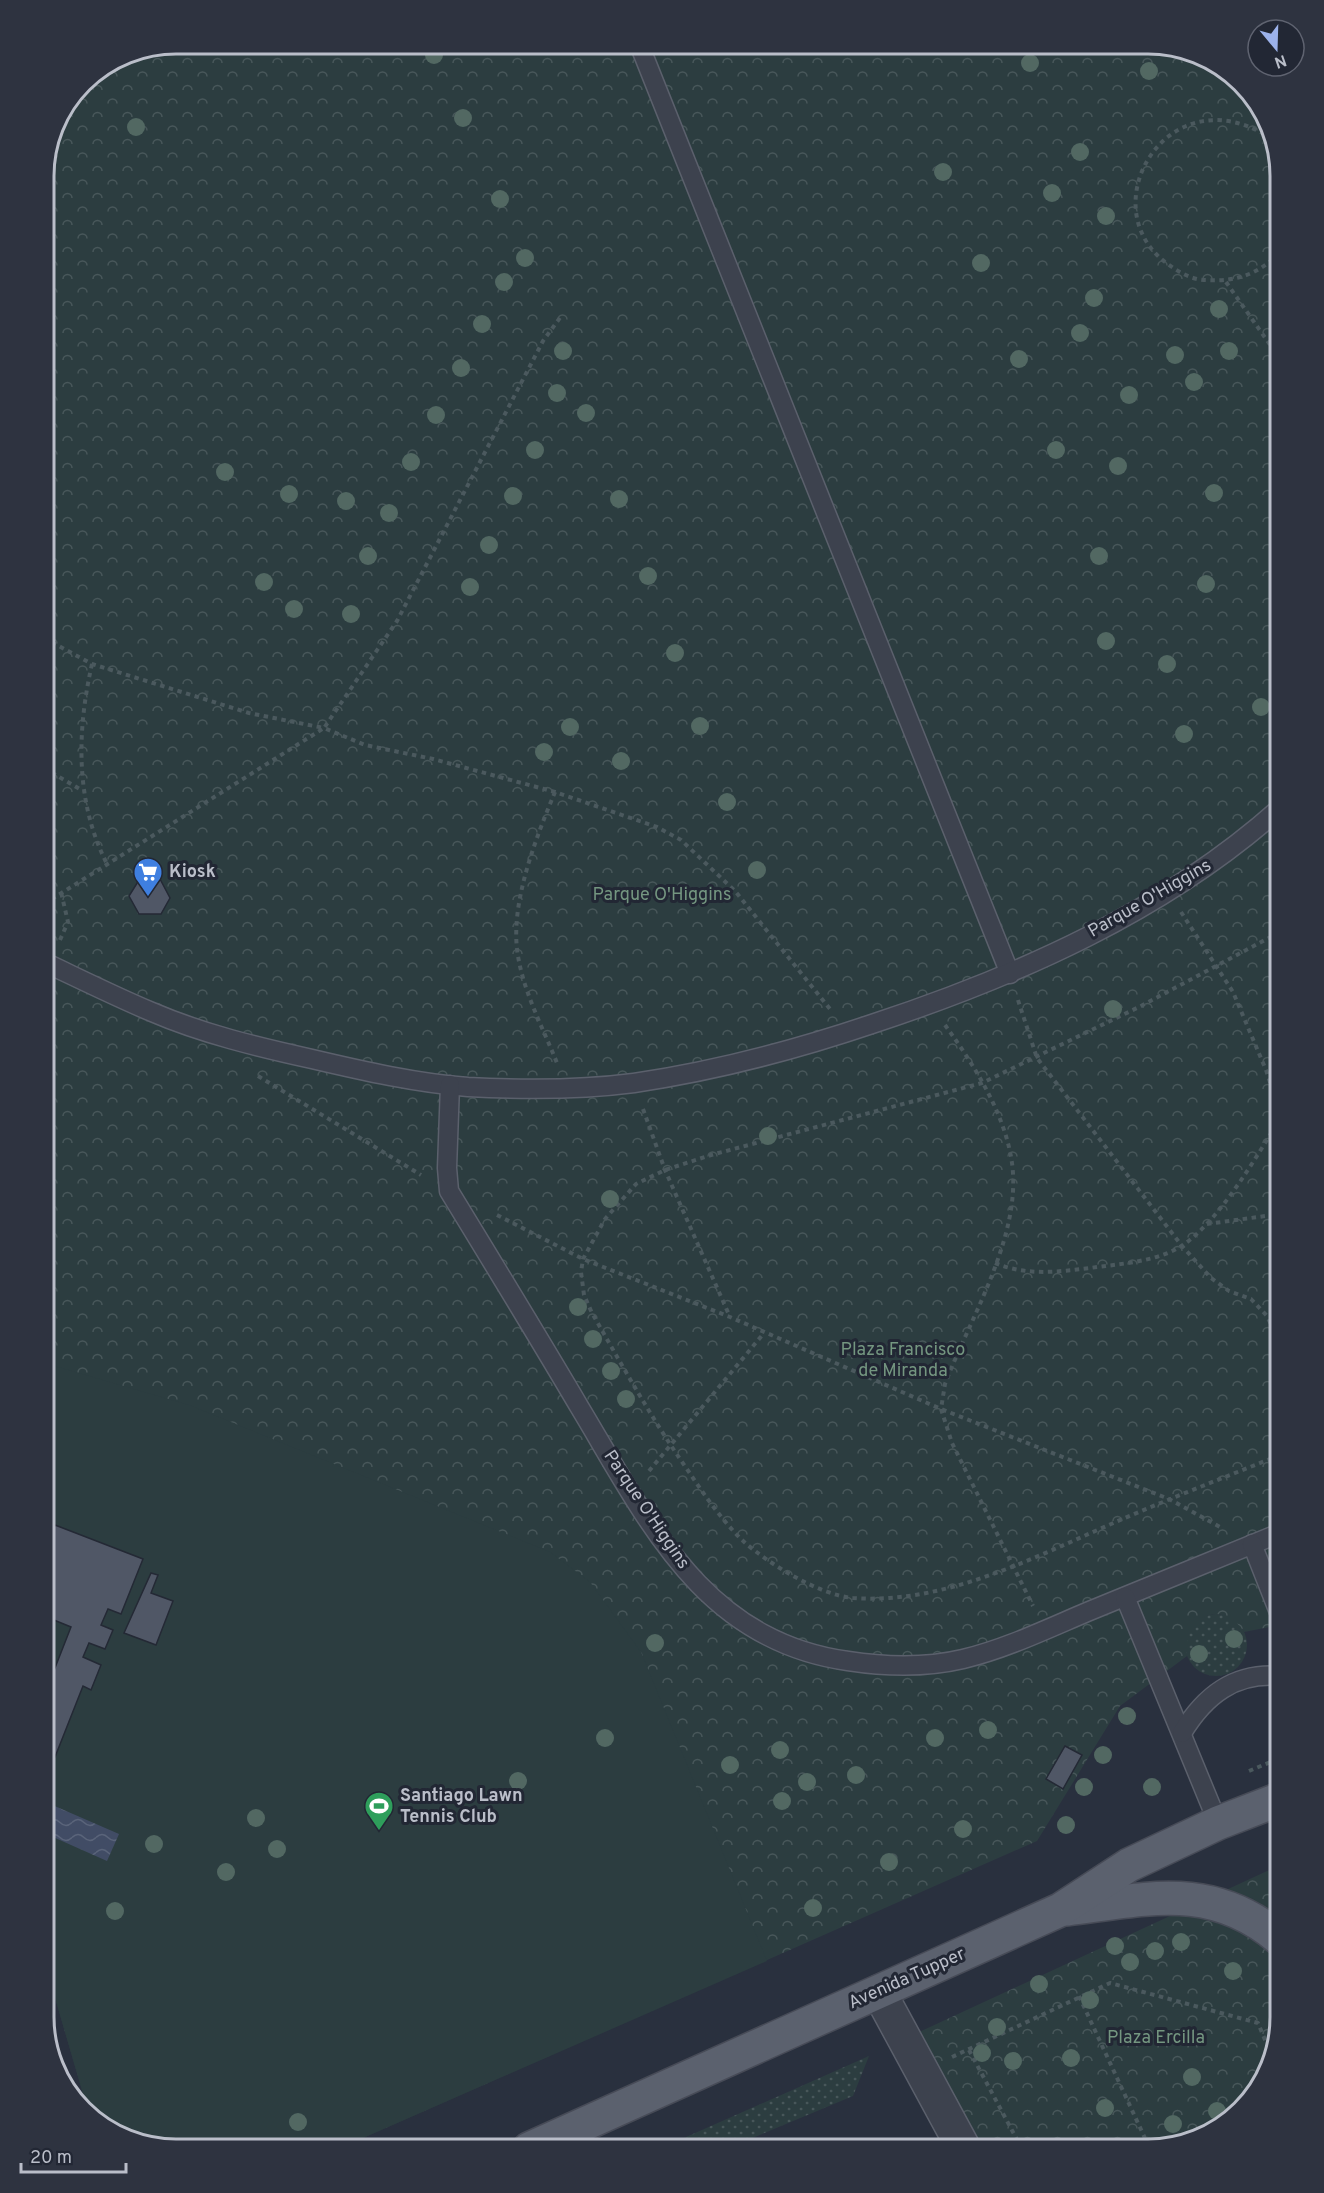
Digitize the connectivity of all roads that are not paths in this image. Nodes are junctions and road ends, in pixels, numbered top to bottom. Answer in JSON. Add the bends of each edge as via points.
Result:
{"nodes":[{"id":1,"x":643,"y":54,"type":"edge"},
{"id":2,"x":1270,"y":817,"type":"edge"},
{"id":3,"x":54,"y":968,"type":"edge"},
{"id":4,"x":1010,"y":974,"type":"junction"},
{"id":5,"x":450,"y":1085,"type":"junction"},
{"id":6,"x":1270,"y":1537,"type":"edge"},
{"id":7,"x":1252,"y":1544,"type":"junction"},
{"id":8,"x":1270,"y":1588,"type":"edge"},
{"id":9,"x":1125,"y":1597,"type":"junction"},
{"id":10,"x":1270,"y":1677,"type":"edge"},
{"id":11,"x":1182,"y":1733,"type":"junction"},
{"id":12,"x":1270,"y":1803,"type":"edge"},
{"id":13,"x":1218,"y":1823,"type":"junction"},
{"id":14,"x":1060,"y":1910,"type":"junction"},
{"id":15,"x":1270,"y":1931,"type":"edge"},
{"id":16,"x":879,"y":1992,"type":"junction"},
{"id":17,"x":551,"y":2139,"type":"edge"},
{"id":18,"x":958,"y":2139,"type":"edge"}],
"edges":[{"from":1,"to":4,"type":"lane"},
{"from":2,"to":4,"type":"lane","name":"Parque O'Higgins","via":[[1220,858],[1167,892],[1076,943]]},
{"from":3,"to":5,"type":"lane","name":"Parque O'Higgins","via":[[155,1014],[226,1037],[360,1070]]},
{"from":4,"to":5,"type":"lane","name":"Parque O'Higgins","via":[[930,1005],[752,1060],[633,1083],[525,1089]]},
{"from":5,"to":9,"type":"lane","name":"Parque O'Higgins","via":[[448,1191],[630,1491],[708,1596],[734,1618],[782,1644],[823,1658],[889,1666],[931,1665],[966,1658]]},
{"from":6,"to":7,"type":"lane","name":"Parque O'Higgins"},
{"from":7,"to":8,"type":"lane"},
{"from":7,"to":9,"type":"lane","name":"Parque O'Higgins"},
{"from":9,"to":11,"type":"lane"},
{"from":10,"to":11,"type":"lane","via":[[1245,1678],[1225,1685],[1208,1698]]},
{"from":11,"to":13,"type":"lane"},
{"from":12,"to":13,"type":"main road","name":"Avenida Tupper"},
{"from":13,"to":14,"type":"main road","name":"Avenida Tupper","via":[[1129,1865]]},
{"from":14,"to":15,"type":"main road","via":[[1188,1897],[1235,1910]]},
{"from":14,"to":16,"type":"main road","name":"Avenida Tupper"},
{"from":16,"to":17,"type":"main road","name":"Avenida Tupper"},
{"from":16,"to":18,"type":"street"}]}
